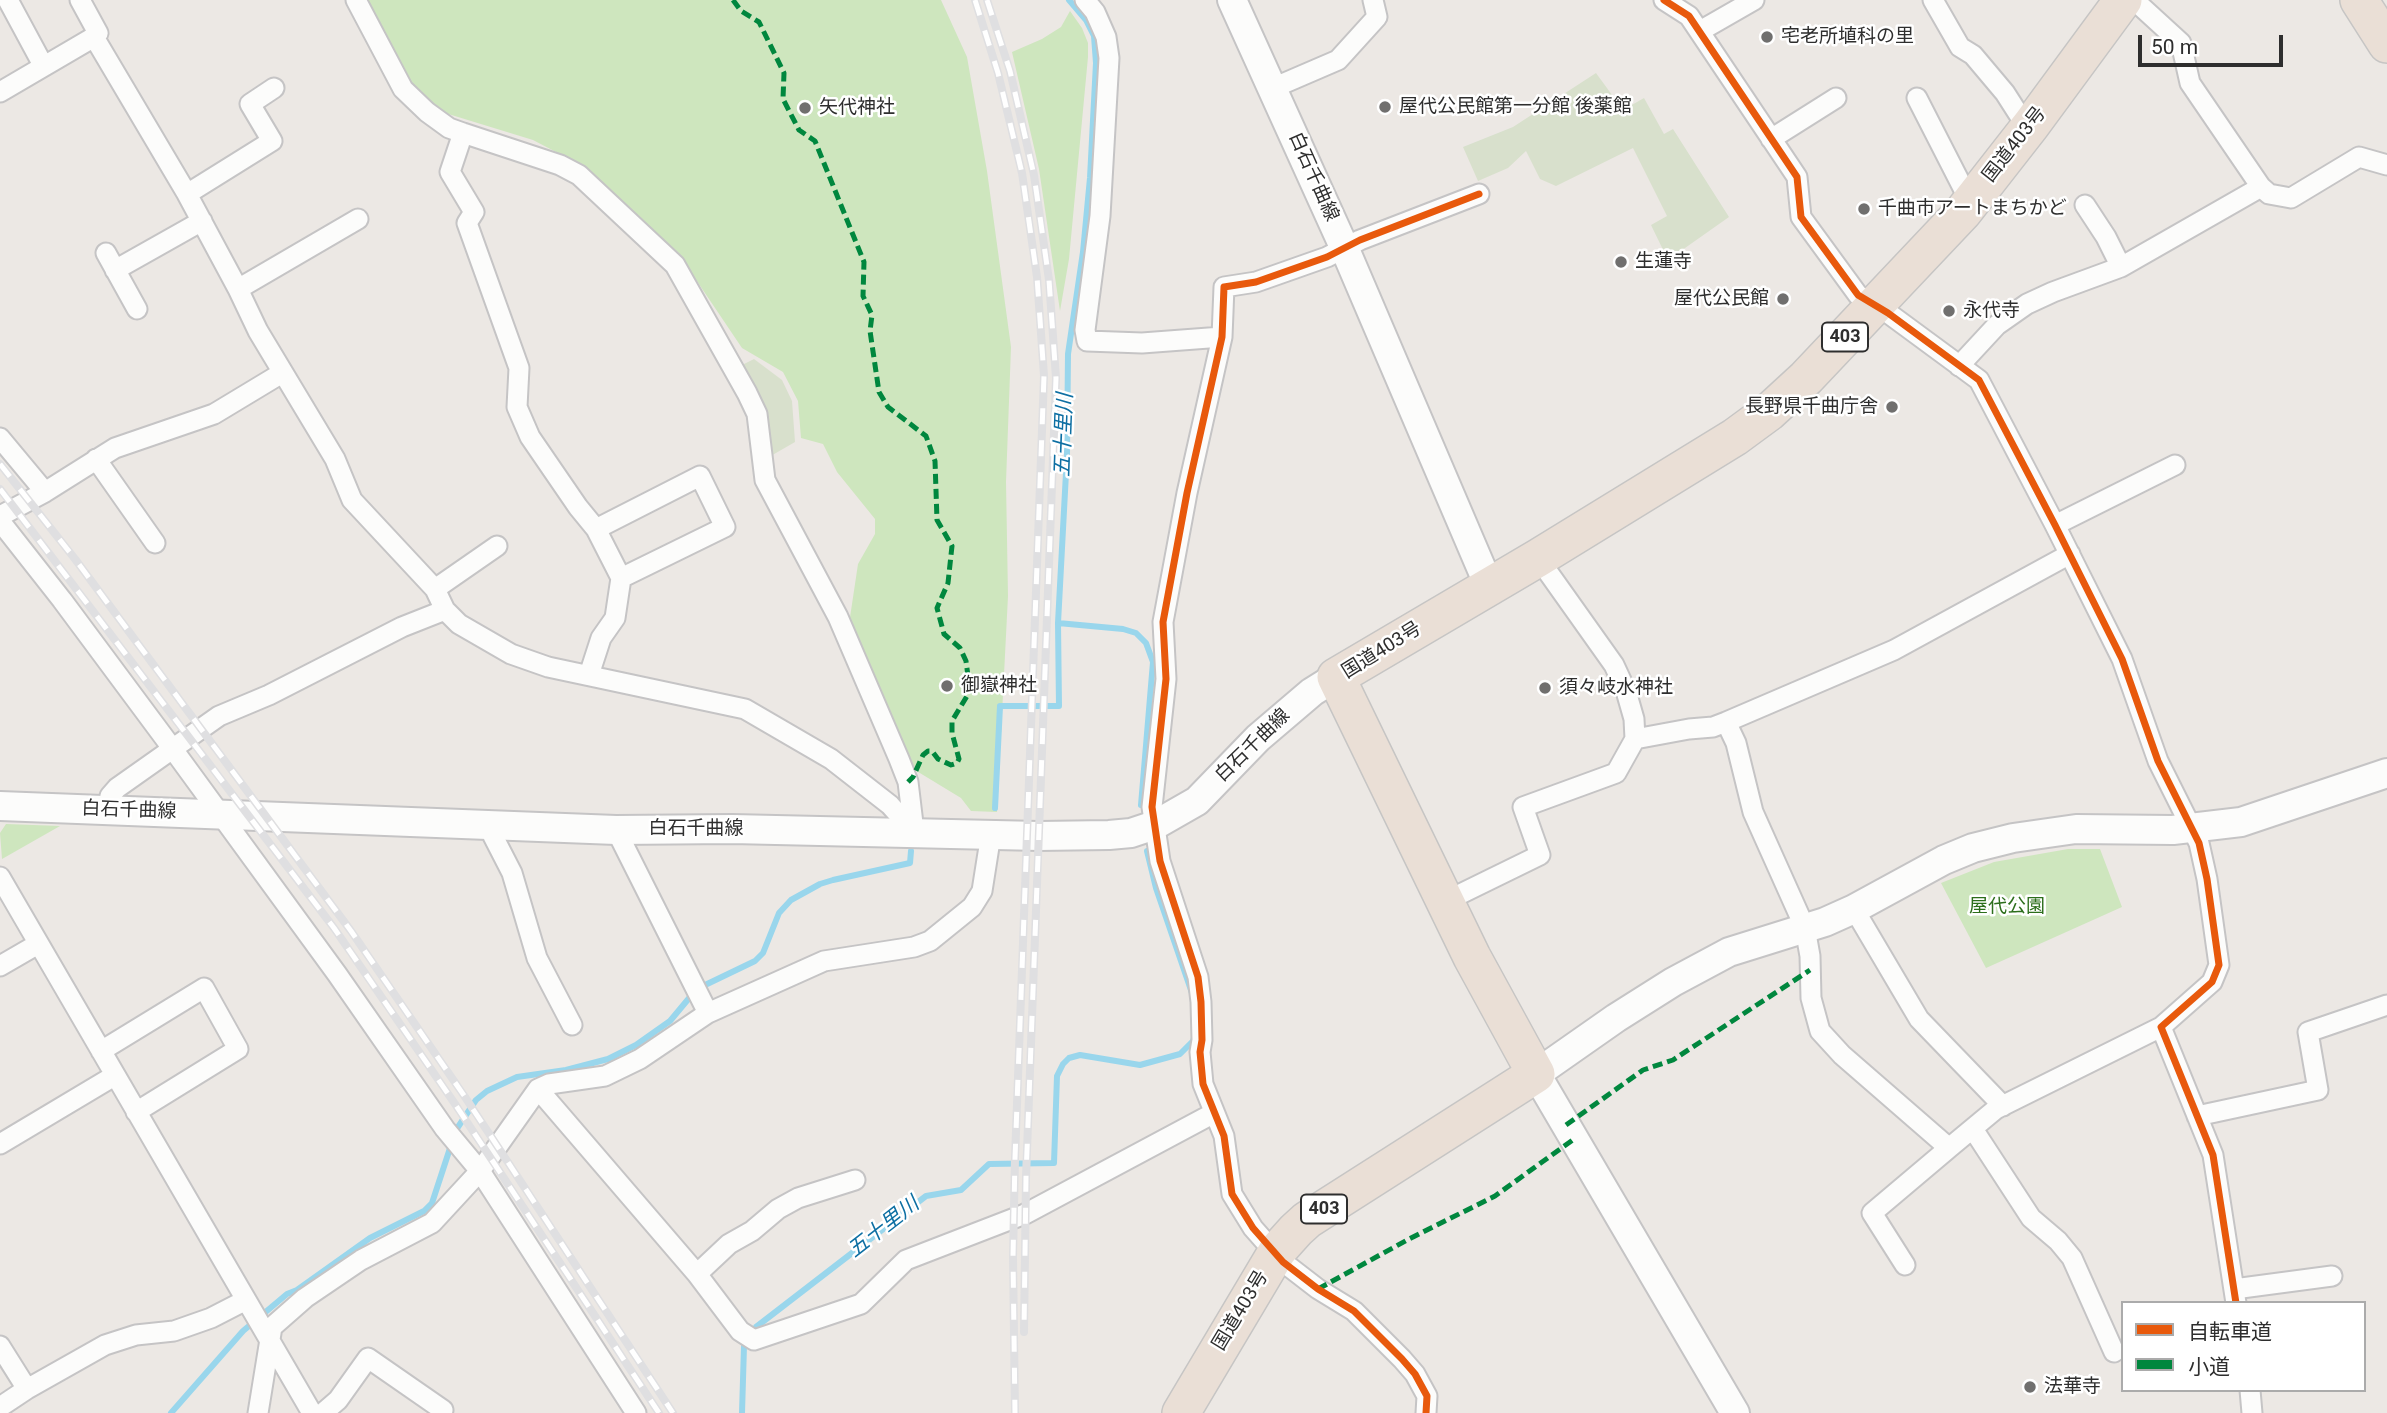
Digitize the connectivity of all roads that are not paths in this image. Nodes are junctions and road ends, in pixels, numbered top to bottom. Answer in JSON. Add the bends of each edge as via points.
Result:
{"nodes":[{"id":1,"x":8,"y":0,"type":"edge"},
{"id":2,"x":80,"y":0,"type":"edge"},
{"id":3,"x":356,"y":0,"type":"edge"},
{"id":4,"x":1085,"y":0,"type":"edge"},
{"id":5,"x":1232,"y":0,"type":"edge"},
{"id":6,"x":1373,"y":0,"type":"edge"},
{"id":7,"x":1664,"y":0,"type":"edge"},
{"id":8,"x":1754,"y":0,"type":"edge"},
{"id":9,"x":1933,"y":0,"type":"edge"},
{"id":10,"x":2123,"y":0,"type":"edge"},
{"id":11,"x":2134,"y":0,"type":"edge"},
{"id":12,"x":2359,"y":0,"type":"edge"},
{"id":13,"x":1700,"y":31,"type":"junction"},
{"id":14,"x":94,"y":37,"type":"junction"},
{"id":15,"x":2387,"y":44,"type":"edge"},
{"id":16,"x":43,"y":65,"type":"junction"},
{"id":17,"x":274,"y":88,"type":"dead end"},
{"id":18,"x":1273,"y":88,"type":"junction"},
{"id":19,"x":0,"y":92,"type":"edge"},
{"id":20,"x":1836,"y":99,"type":"dead end"},
{"id":21,"x":1917,"y":99,"type":"dead end"},
{"id":22,"x":2031,"y":125,"type":"junction"},
{"id":23,"x":463,"y":134,"type":"junction"},
{"id":24,"x":1771,"y":139,"type":"junction"},
{"id":25,"x":2387,"y":165,"type":"edge"},
{"id":26,"x":2261,"y":187,"type":"junction"},
{"id":27,"x":187,"y":194,"type":"junction"},
{"id":28,"x":1479,"y":194,"type":"dead end"},
{"id":29,"x":1973,"y":200,"type":"junction"},
{"id":30,"x":2085,"y":205,"type":"dead end"},
{"id":31,"x":358,"y":219,"type":"dead end"},
{"id":32,"x":202,"y":221,"type":"junction"},
{"id":33,"x":1344,"y":247,"type":"junction"},
{"id":34,"x":2121,"y":267,"type":"junction"},
{"id":35,"x":238,"y":289,"type":"junction"},
{"id":36,"x":1875,"y":305,"type":"junction"},
{"id":37,"x":137,"y":309,"type":"dead end"},
{"id":38,"x":1222,"y":337,"type":"junction"},
{"id":39,"x":1959,"y":366,"type":"junction"},
{"id":40,"x":282,"y":373,"type":"junction"},
{"id":41,"x":0,"y":438,"type":"edge"},
{"id":42,"x":96,"y":459,"type":"junction"},
{"id":43,"x":2175,"y":465,"type":"dead end"},
{"id":44,"x":45,"y":492,"type":"junction"},
{"id":45,"x":0,"y":518,"type":"edge"},
{"id":46,"x":2055,"y":525,"type":"junction"},
{"id":47,"x":596,"y":529,"type":"junction"},
{"id":48,"x":155,"y":543,"type":"dead end"},
{"id":49,"x":497,"y":546,"type":"dead end"},
{"id":50,"x":2070,"y":554,"type":"junction"},
{"id":51,"x":1538,"y":558,"type":"junction"},
{"id":52,"x":621,"y":578,"type":"junction"},
{"id":53,"x":1489,"y":586,"type":"junction"},
{"id":54,"x":435,"y":589,"type":"junction"},
{"id":55,"x":445,"y":610,"type":"junction"},
{"id":56,"x":589,"y":675,"type":"junction"},
{"id":57,"x":1336,"y":677,"type":"junction"},
{"id":58,"x":1726,"y":722,"type":"junction"},
{"id":59,"x":1635,"y":739,"type":"junction"},
{"id":60,"x":172,"y":748,"type":"junction"},
{"id":61,"x":2387,"y":773,"type":"edge"},
{"id":62,"x":0,"y":806,"type":"edge"},
{"id":63,"x":108,"y":809,"type":"junction"},
{"id":64,"x":220,"y":814,"type":"junction"},
{"id":65,"x":492,"y":824,"type":"junction"},
{"id":66,"x":1155,"y":825,"type":"junction"},
{"id":67,"x":2192,"y":828,"type":"junction"},
{"id":68,"x":616,"y":830,"type":"junction"},
{"id":69,"x":914,"y":832,"type":"junction"},
{"id":70,"x":991,"y":834,"type":"junction"},
{"id":71,"x":0,"y":877,"type":"edge"},
{"id":72,"x":1444,"y":902,"type":"junction"},
{"id":73,"x":1854,"y":909,"type":"junction"},
{"id":74,"x":1805,"y":928,"type":"junction"},
{"id":75,"x":38,"y":944,"type":"junction"},
{"id":76,"x":0,"y":966,"type":"edge"},
{"id":77,"x":700,"y":998,"type":"junction"},
{"id":78,"x":2387,"y":1005,"type":"edge"},
{"id":79,"x":572,"y":1025,"type":"dead end"},
{"id":80,"x":2161,"y":1027,"type":"junction"},
{"id":81,"x":101,"y":1051,"type":"junction"},
{"id":82,"x":1536,"y":1074,"type":"junction"},
{"id":83,"x":114,"y":1076,"type":"junction"},
{"id":84,"x":538,"y":1089,"type":"junction"},
{"id":85,"x":2003,"y":1106,"type":"junction"},
{"id":86,"x":135,"y":1112,"type":"junction"},
{"id":87,"x":1214,"y":1113,"type":"junction"},
{"id":88,"x":2197,"y":1116,"type":"junction"},
{"id":89,"x":1973,"y":1129,"type":"junction"},
{"id":90,"x":0,"y":1144,"type":"edge"},
{"id":91,"x":1949,"y":1148,"type":"junction"},
{"id":92,"x":480,"y":1171,"type":"junction"},
{"id":93,"x":855,"y":1180,"type":"dead end"},
{"id":94,"x":1275,"y":1255,"type":"junction"},
{"id":95,"x":1905,"y":1265,"type":"dead end"},
{"id":96,"x":697,"y":1274,"type":"junction"},
{"id":97,"x":2332,"y":1276,"type":"dead end"},
{"id":98,"x":2235,"y":1296,"type":"edge"},
{"id":99,"x":257,"y":1320,"type":"junction"},
{"id":100,"x":0,"y":1346,"type":"edge"},
{"id":101,"x":2114,"y":1352,"type":"dead end"},
{"id":102,"x":27,"y":1389,"type":"junction"},
{"id":103,"x":2250,"y":1392,"type":"edge"},
{"id":104,"x":0,"y":1407,"type":"edge"},
{"id":105,"x":443,"y":1410,"type":"dead end"},
{"id":106,"x":258,"y":1413,"type":"edge"},
{"id":107,"x":312,"y":1413,"type":"edge"},
{"id":108,"x":323,"y":1413,"type":"edge"},
{"id":109,"x":636,"y":1413,"type":"edge"},
{"id":110,"x":1181,"y":1413,"type":"edge"},
{"id":111,"x":1426,"y":1413,"type":"edge"},
{"id":112,"x":1735,"y":1413,"type":"edge"},
{"id":113,"x":2252,"y":1413,"type":"edge"}],
"edges":[{"from":1,"to":16,"type":"street"},
{"from":2,"to":14,"type":"street","via":[[98,33]]},
{"from":3,"to":23,"type":"street","via":[[402,89],[426,113]]},
{"from":4,"to":38,"type":"street","via":[[1107,37],[1109,58],[1087,341],[1142,343]]},
{"from":5,"to":18,"type":"main road","name":"白石千曲線"},
{"from":6,"to":18,"type":"street","via":[[1377,17],[1338,60]]},
{"from":7,"to":13,"type":"street","via":[[1689,16]]},
{"from":8,"to":13,"type":"street"},
{"from":9,"to":22,"type":"street","via":[[1960,47]]},
{"from":10,"to":22,"type":"highway","name":"国道403号","number":"403"},
{"from":11,"to":26,"type":"street","via":[[2181,43],[2190,83]]},
{"from":12,"to":15,"type":"highway"},
{"from":13,"to":24,"type":"street"},
{"from":14,"to":16,"type":"street"},
{"from":14,"to":27,"type":"street"},
{"from":16,"to":19,"type":"street"},
{"from":17,"to":27,"type":"street","via":[[250,104],[272,141]]},
{"from":18,"to":33,"type":"main road","name":"白石千曲線"},
{"from":20,"to":24,"type":"street"},
{"from":21,"to":29,"type":"street"},
{"from":22,"to":29,"type":"highway","name":"国道403号","number":"403"},
{"from":23,"to":47,"type":"street","via":[[450,172],[474,212],[467,223],[519,368],[517,407],[530,437]]},
{"from":23,"to":69,"type":"street","via":[[579,175],[675,265],[757,414],[765,480],[838,617],[899,759],[908,782]]},
{"from":24,"to":36,"type":"street","via":[[1797,177],[1801,217],[1858,295]]},
{"from":25,"to":26,"type":"street","via":[[2359,157],[2291,198],[2269,194]]},
{"from":26,"to":34,"type":"street"},
{"from":27,"to":32,"type":"street"},
{"from":28,"to":33,"type":"street"},
{"from":29,"to":36,"type":"highway","name":"国道403号","number":"403"},
{"from":30,"to":34,"type":"street"},
{"from":31,"to":35,"type":"street"},
{"from":32,"to":35,"type":"street"},
{"from":32,"to":37,"type":"street","via":[[111,261]]},
{"from":33,"to":38,"type":"street","via":[[1256,282],[1224,287]]},
{"from":33,"to":53,"type":"main road","name":"白石千曲線"},
{"from":34,"to":39,"type":"street","via":[[2027,304],[1997,325]]},
{"from":35,"to":40,"type":"street"},
{"from":36,"to":39,"type":"street"},
{"from":36,"to":51,"type":"highway","name":"国道403号","number":"403","via":[[1769,412]]},
{"from":38,"to":66,"type":"street","via":[[1163,622],[1166,679],[1152,807]]},
{"from":39,"to":46,"type":"street","via":[[1979,380]]},
{"from":40,"to":42,"type":"street","via":[[214,414],[115,448]]},
{"from":40,"to":54,"type":"street","via":[[316,424],[352,500]]},
{"from":41,"to":44,"type":"street"},
{"from":42,"to":44,"type":"street"},
{"from":42,"to":48,"type":"street"},
{"from":43,"to":46,"type":"street"},
{"from":44,"to":45,"type":"street"},
{"from":45,"to":60,"type":"street"},
{"from":46,"to":50,"type":"street"},
{"from":47,"to":52,"type":"street"},
{"from":47,"to":52,"type":"street","via":[[700,476],[725,527]]},
{"from":49,"to":54,"type":"street"},
{"from":50,"to":58,"type":"street","via":[[1894,650]]},
{"from":50,"to":67,"type":"street","via":[[2122,659],[2158,761]]},
{"from":51,"to":53,"type":"highway","name":"国道403号","number":"403"},
{"from":51,"to":59,"type":"street","via":[[1614,665],[1634,719]]},
{"from":52,"to":56,"type":"street","via":[[615,618],[601,638]]},
{"from":53,"to":57,"type":"highway","name":"国道403号","number":"403"},
{"from":54,"to":55,"type":"street"},
{"from":55,"to":56,"type":"street","via":[[459,624],[511,654]]},
{"from":55,"to":60,"type":"street","via":[[219,716]]},
{"from":56,"to":69,"type":"street","via":[[745,709],[831,759],[890,806]]},
{"from":57,"to":66,"type":"main road","name":"白石千曲線","via":[[1276,721],[1197,801]]},
{"from":57,"to":72,"type":"highway","name":"国道403号"},
{"from":58,"to":59,"type":"street"},
{"from":58,"to":74,"type":"street","via":[[1736,743],[1753,812]]},
{"from":59,"to":72,"type":"street","via":[[1616,773],[1523,807],[1540,855]]},
{"from":60,"to":63,"type":"street","via":[[117,788]]},
{"from":60,"to":64,"type":"street"},
{"from":61,"to":67,"type":"main road","via":[[2241,822]]},
{"from":62,"to":63,"type":"main road","name":"白石千曲線"},
{"from":63,"to":64,"type":"main road","name":"白石千曲線"},
{"from":64,"to":65,"type":"main road","name":"白石千曲線"},
{"from":64,"to":92,"type":"street","via":[[445,1129]]},
{"from":65,"to":68,"type":"main road","name":"白石千曲線"},
{"from":65,"to":79,"type":"street","via":[[537,958]]},
{"from":66,"to":70,"type":"main road","name":"白石千曲線","via":[[1109,835]]},
{"from":66,"to":87,"type":"street","via":[[1160,861],[1198,977],[1203,1084]]},
{"from":67,"to":73,"type":"main road","via":[[2077,829],[2013,838],[1944,860]]},
{"from":67,"to":80,"type":"street","via":[[2207,879],[2219,965],[2212,982]]},
{"from":68,"to":69,"type":"main road","name":"白石千曲線"},
{"from":68,"to":77,"type":"street"},
{"from":69,"to":70,"type":"main road","name":"白石千曲線"},
{"from":70,"to":77,"type":"street","via":[[982,891],[972,907],[930,941],[824,961]]},
{"from":71,"to":75,"type":"street"},
{"from":72,"to":82,"type":"highway","name":"国道403号"},
{"from":73,"to":74,"type":"main road"},
{"from":73,"to":85,"type":"street","via":[[1919,1019]]},
{"from":74,"to":82,"type":"main road","via":[[1729,953],[1673,982]]},
{"from":74,"to":91,"type":"street","via":[[1811,998],[1820,1031]]},
{"from":75,"to":76,"type":"street"},
{"from":75,"to":81,"type":"street"},
{"from":77,"to":84,"type":"street","via":[[640,1059],[605,1076]]},
{"from":78,"to":88,"type":"street","via":[[2308,1032],[2318,1090]]},
{"from":80,"to":85,"type":"street"},
{"from":80,"to":88,"type":"street"},
{"from":81,"to":83,"type":"street"},
{"from":81,"to":86,"type":"street","via":[[204,988],[238,1049]]},
{"from":82,"to":94,"type":"highway","name":"国道403号","number":"403","via":[[1307,1220]]},
{"from":82,"to":112,"type":"main road"},
{"from":83,"to":86,"type":"street"},
{"from":83,"to":90,"type":"street"},
{"from":84,"to":92,"type":"street"},
{"from":84,"to":96,"type":"street"},
{"from":85,"to":89,"type":"street"},
{"from":86,"to":99,"type":"street"},
{"from":87,"to":94,"type":"street","via":[[1224,1136],[1232,1194]]},
{"from":87,"to":96,"type":"street","via":[[1025,1214],[906,1260],[861,1304],[749,1337]]},
{"from":88,"to":98,"type":"street","via":[[2213,1155]]},
{"from":89,"to":91,"type":"street"},
{"from":89,"to":101,"type":"street","via":[[2031,1218],[2072,1258]]},
{"from":91,"to":95,"type":"street","via":[[1872,1213]]},
{"from":92,"to":99,"type":"street","via":[[432,1223],[361,1260],[272,1327]]},
{"from":92,"to":109,"type":"street"},
{"from":93,"to":96,"type":"street","via":[[778,1209]]},
{"from":94,"to":110,"type":"highway","name":"国道403号","number":"403"},
{"from":94,"to":111,"type":"street","via":[[1354,1311],[1402,1359],[1427,1396]]},
{"from":97,"to":98,"type":"street"},
{"from":99,"to":102,"type":"street","via":[[211,1318],[174,1331],[136,1335],[105,1345]]},
{"from":99,"to":106,"type":"street"},
{"from":99,"to":107,"type":"street"},
{"from":100,"to":102,"type":"street"},
{"from":102,"to":104,"type":"street"},
{"from":103,"to":113,"type":"street"},
{"from":105,"to":108,"type":"street","via":[[368,1358]]}]}
